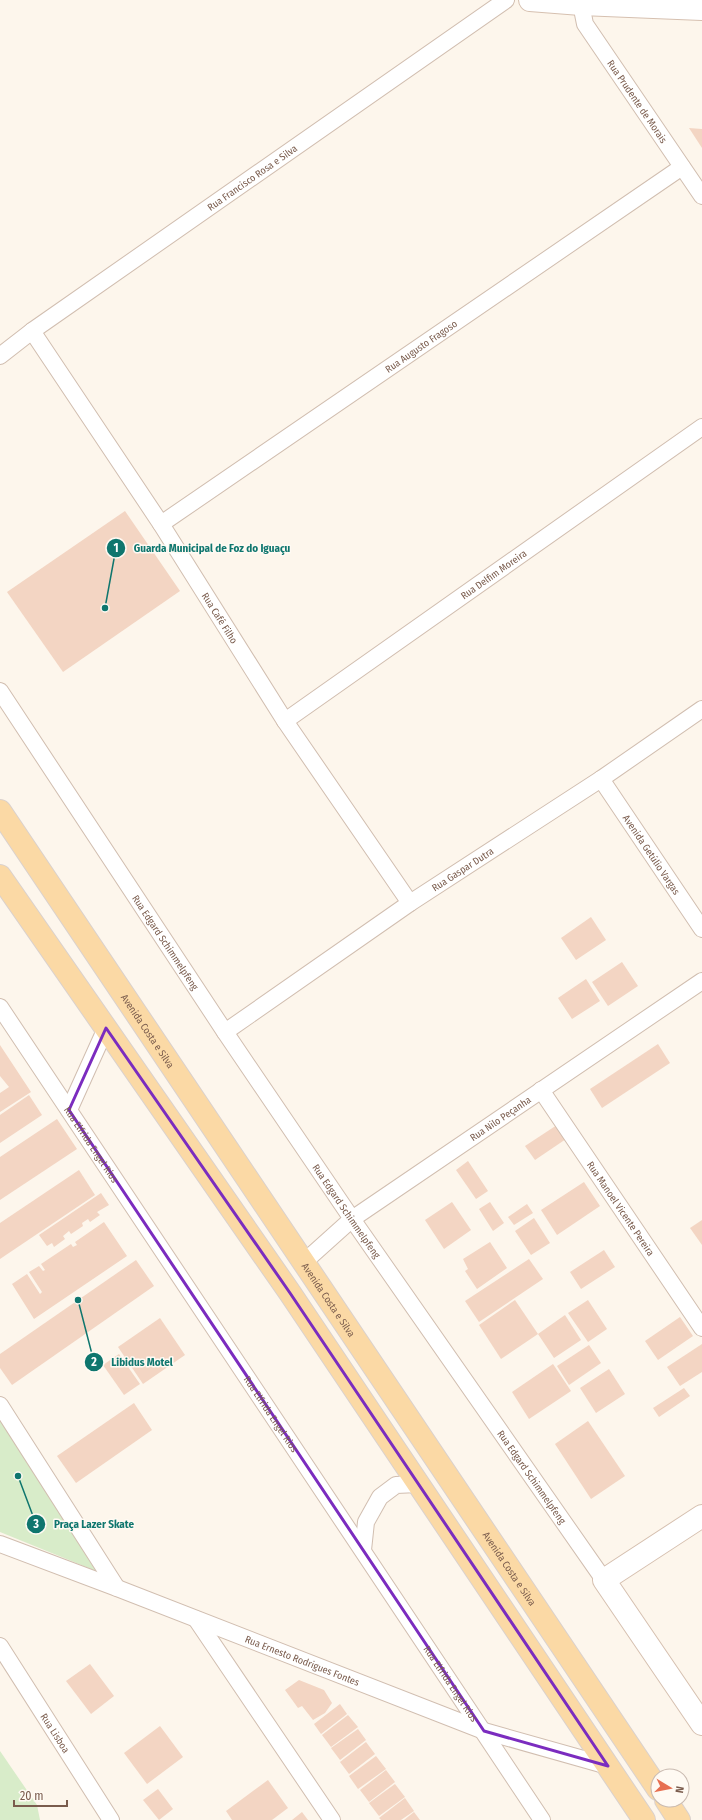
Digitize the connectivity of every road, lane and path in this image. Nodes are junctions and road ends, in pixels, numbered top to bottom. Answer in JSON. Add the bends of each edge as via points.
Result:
{"nodes":[{"id":1,"x":506,"y":0,"type":"edge"},
{"id":2,"x":530,"y":0,"type":"edge"},
{"id":3,"x":582,"y":2,"type":"edge"},
{"id":4,"x":702,"y":9,"type":"edge"},
{"id":5,"x":682,"y":167,"type":"junction"},
{"id":6,"x":702,"y":196,"type":"edge"},
{"id":7,"x":32,"y":331,"type":"junction"},
{"id":8,"x":0,"y":356,"type":"edge"},
{"id":9,"x":702,"y":427,"type":"edge"},
{"id":10,"x":161,"y":524,"type":"junction"},
{"id":11,"x":0,"y":691,"type":"edge"},
{"id":12,"x":702,"y":709,"type":"edge"},
{"id":13,"x":285,"y":721,"type":"junction"},
{"id":14,"x":601,"y":779,"type":"junction"},
{"id":15,"x":0,"y":811,"type":"edge"},
{"id":16,"x":0,"y":876,"type":"edge"},
{"id":17,"x":410,"y":903,"type":"junction"},
{"id":18,"x":702,"y":929,"type":"edge"},
{"id":19,"x":702,"y":981,"type":"edge"},
{"id":20,"x":0,"y":1007,"type":"edge"},
{"id":21,"x":106,"y":1028,"type":"junction"},
{"id":22,"x":225,"y":1032,"type":"junction"},
{"id":23,"x":541,"y":1090,"type":"junction"},
{"id":24,"x":69,"y":1110,"type":"junction"},
{"id":25,"x":352,"y":1219,"type":"junction"},
{"id":26,"x":303,"y":1263,"type":"junction"},
{"id":27,"x":702,"y":1328,"type":"edge"},
{"id":28,"x":0,"y":1405,"type":"edge"},
{"id":29,"x":418,"y":1484,"type":"junction"},
{"id":30,"x":702,"y":1516,"type":"edge"},
{"id":31,"x":0,"y":1544,"type":"edge"},
{"id":32,"x":363,"y":1550,"type":"junction"},
{"id":33,"x":604,"y":1580,"type":"junction"},
{"id":34,"x":117,"y":1588,"type":"junction"},
{"id":35,"x":196,"y":1619,"type":"junction"},
{"id":36,"x":0,"y":1646,"type":"edge"},
{"id":37,"x":702,"y":1724,"type":"edge"},
{"id":38,"x":484,"y":1731,"type":"junction"},
{"id":39,"x":608,"y":1766,"type":"junction"},
{"id":40,"x":650,"y":1776,"type":"edge"},
{"id":41,"x":671,"y":1808,"type":"edge"},
{"id":42,"x":111,"y":1820,"type":"edge"},
{"id":43,"x":332,"y":1820,"type":"edge"},
{"id":44,"x":542,"y":1820,"type":"edge"},
{"id":45,"x":644,"y":1820,"type":"edge"},
{"id":46,"x":679,"y":1820,"type":"edge"}],
"edges":[{"from":1,"to":7,"type":"street","name":"Rua Francisco Rosa e Silva"},
{"from":2,"to":3,"type":"street"},
{"from":3,"to":4,"type":"street"},
{"from":3,"to":5,"type":"street","name":"Rua Prudente de Morais","via":[[585,24]]},
{"from":5,"to":6,"type":"street","name":"Rua Prudente de Morais"},
{"from":5,"to":10,"type":"street","name":"Rua Augusto Fragoso"},
{"from":7,"to":8,"type":"street","name":"Rua Francisco Rosa e Silva"},
{"from":7,"to":10,"type":"street","name":"Rua Café Filho"},
{"from":9,"to":13,"type":"street","name":"Rua Delfim Moreira"},
{"from":10,"to":13,"type":"street","name":"Rua Café Filho"},
{"from":11,"to":22,"type":"street","name":"Rua Edgard Schimmelpfeng"},
{"from":12,"to":14,"type":"street","name":"Rua Gaspar Dutra"},
{"from":13,"to":17,"type":"street","name":"Rua Café Filho"},
{"from":14,"to":17,"type":"street","name":"Rua Gaspar Dutra"},
{"from":14,"to":18,"type":"street","name":"Avenida Getúlio Vargas"},
{"from":15,"to":26,"type":"main road","name":"Avenida Costa e Silva"},
{"from":16,"to":21,"type":"main road"},
{"from":17,"to":22,"type":"street","name":"Rua Gaspar Dutra"},
{"from":19,"to":23,"type":"street","name":"Rua Nilo Peçanha"},
{"from":20,"to":24,"type":"street","name":"Rua Elfrida Engel Rios"},
{"from":21,"to":24,"type":"street"},
{"from":21,"to":29,"type":"main road","via":[[290,1293]]},
{"from":22,"to":25,"type":"street","name":"Rua Edgard Schimmelpfeng"},
{"from":23,"to":25,"type":"street","name":"Rua Nilo Peçanha"},
{"from":23,"to":27,"type":"street","name":"Rua Manoel Vicente Pereira"},
{"from":24,"to":32,"type":"street","name":"Rua Elfrida Engel Rios"},
{"from":25,"to":26,"type":"street","name":"Rua Nilo Peçanha"},
{"from":25,"to":33,"type":"street","name":"Rua Edgard Schimmelpfeng"},
{"from":26,"to":40,"type":"main road","name":"Avenida Costa e Silva"},
{"from":28,"to":34,"type":"street"},
{"from":29,"to":32,"type":"street","via":[[396,1485],[380,1497],[366,1522]]},
{"from":29,"to":39,"type":"main road"},
{"from":30,"to":33,"type":"street"},
{"from":31,"to":34,"type":"street","name":"Rua Ernesto Rodrigues Fontes"},
{"from":32,"to":38,"type":"street","name":"Rua Elfrida Engel Rios"},
{"from":33,"to":37,"type":"street","name":"Rua Edgard Schimmelpfeng"},
{"from":34,"to":35,"type":"street","name":"Rua Ernesto Rodrigues Fontes"},
{"from":35,"to":38,"type":"street","name":"Rua Ernesto Rodrigues Fontes"},
{"from":35,"to":43,"type":"street"},
{"from":36,"to":42,"type":"street","name":"Rua Lisboa"},
{"from":38,"to":39,"type":"street","name":"Rua Ernesto Rodrigues Fontes"},
{"from":38,"to":44,"type":"street","name":"Rua Elfrida Engel Rios"},
{"from":39,"to":45,"type":"main road"},
{"from":41,"to":46,"type":"main road"}]}
